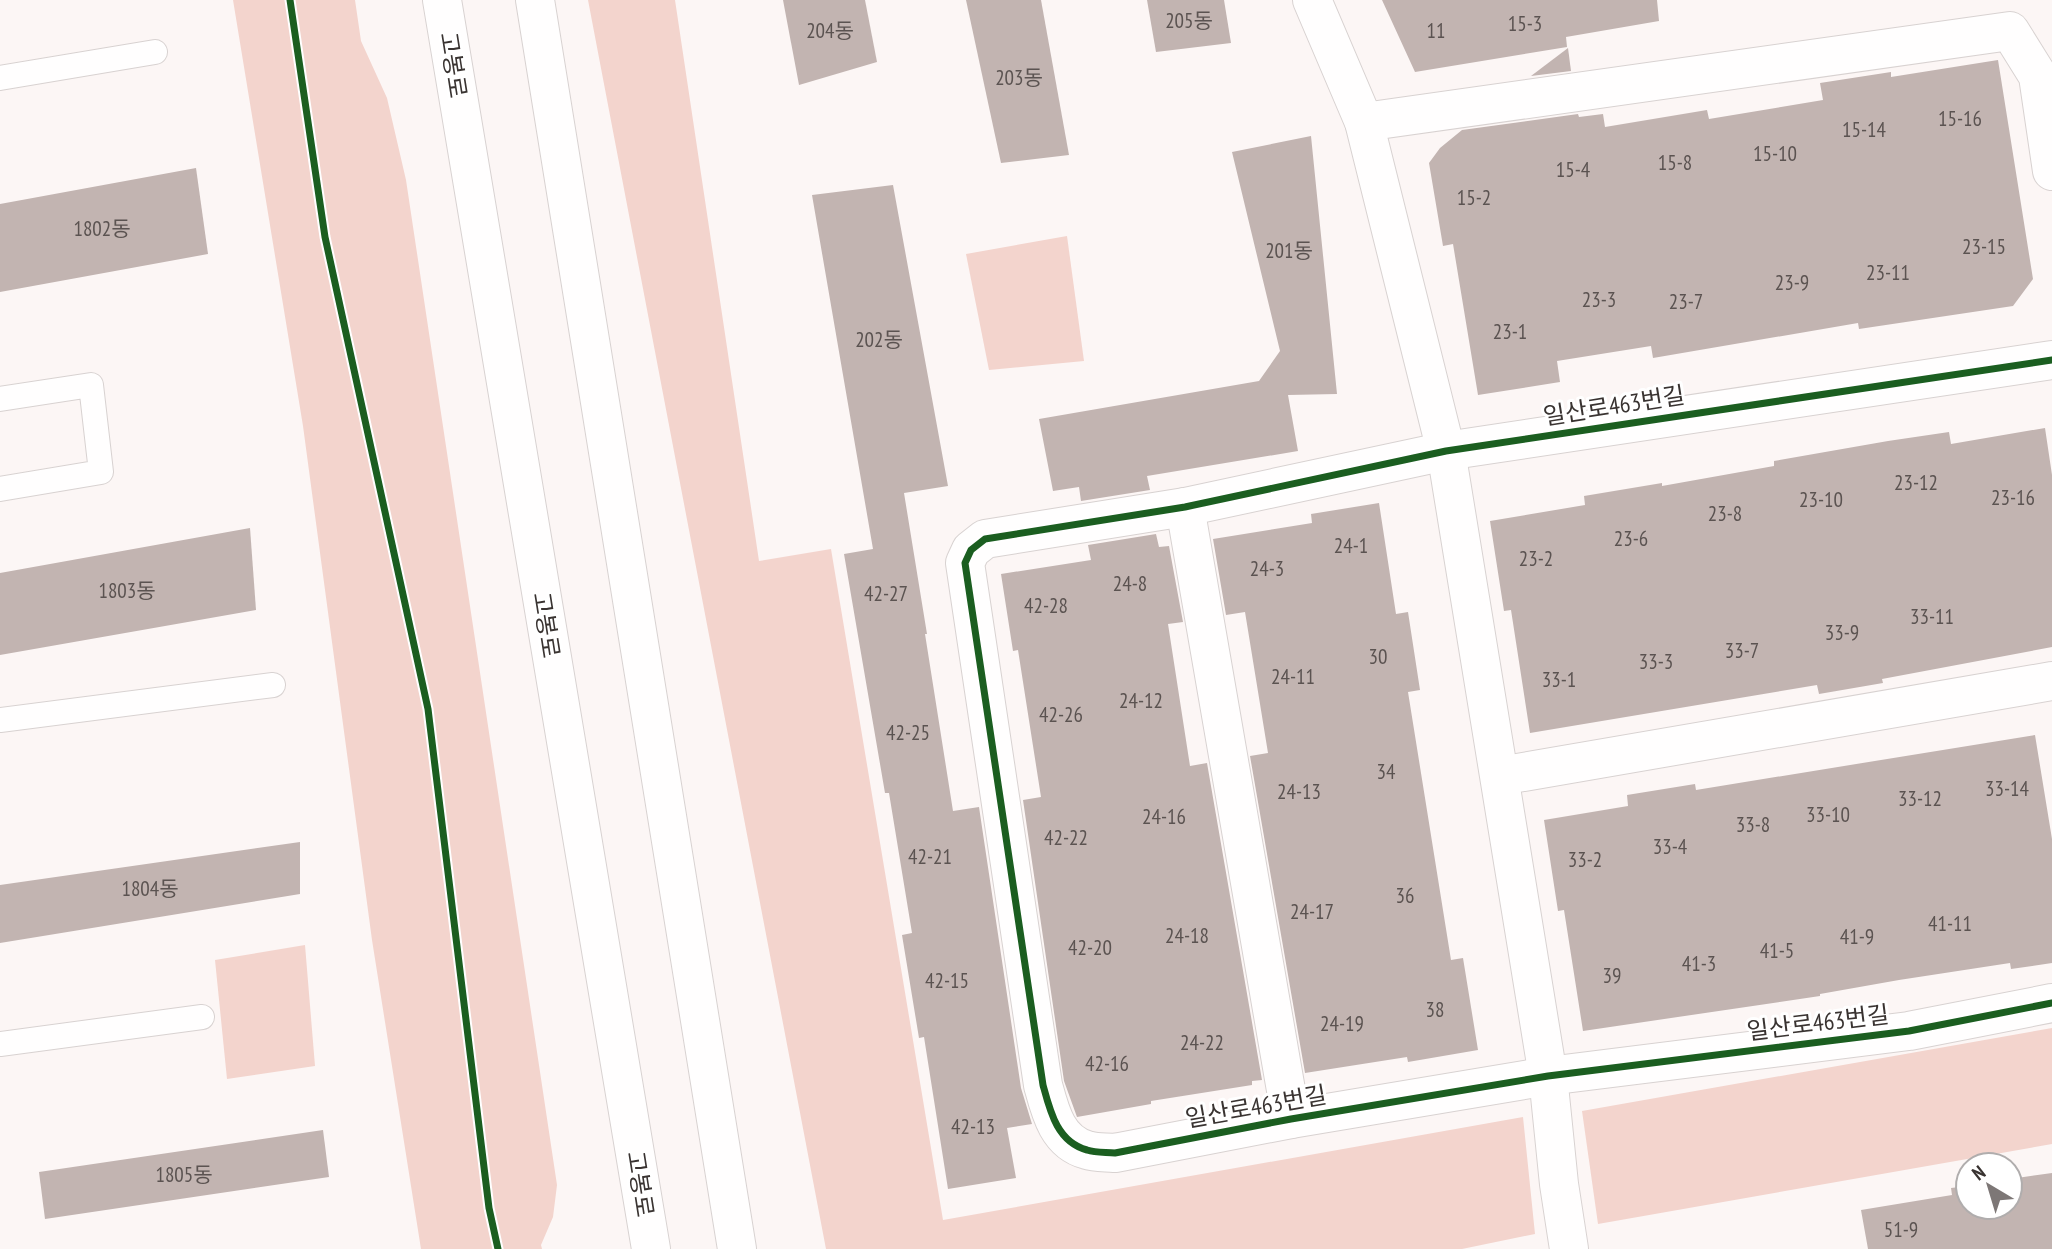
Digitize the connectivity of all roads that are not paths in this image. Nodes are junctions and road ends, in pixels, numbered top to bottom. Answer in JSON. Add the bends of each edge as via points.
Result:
{"nodes":[{"id":1,"x":442,"y":0,"type":"edge"},
{"id":2,"x":535,"y":0,"type":"edge"},
{"id":3,"x":1312,"y":0,"type":"edge"},
{"id":4,"x":155,"y":52,"type":"dead end"},
{"id":5,"x":0,"y":78,"type":"edge"},
{"id":6,"x":1364,"y":122,"type":"junction"},
{"id":7,"x":2052,"y":171,"type":"edge"},
{"id":8,"x":2052,"y":359,"type":"edge"},
{"id":9,"x":0,"y":399,"type":"edge"},
{"id":10,"x":1446,"y":451,"type":"junction"},
{"id":11,"x":0,"y":489,"type":"edge"},
{"id":12,"x":1185,"y":507,"type":"junction"},
{"id":13,"x":2052,"y":681,"type":"edge"},
{"id":14,"x":273,"y":685,"type":"dead end"},
{"id":15,"x":0,"y":720,"type":"edge"},
{"id":16,"x":1500,"y":776,"type":"junction"},
{"id":17,"x":2052,"y":1003,"type":"edge"},
{"id":18,"x":201,"y":1017,"type":"dead end"},
{"id":19,"x":0,"y":1044,"type":"edge"},
{"id":20,"x":1548,"y":1076,"type":"junction"},
{"id":21,"x":1291,"y":1119,"type":"junction"},
{"id":22,"x":651,"y":1249,"type":"edge"},
{"id":23,"x":737,"y":1249,"type":"edge"},
{"id":24,"x":1569,"y":1249,"type":"edge"}],
"edges":[{"from":1,"to":22,"type":"street","name":"고봉로"},
{"from":2,"to":23,"type":"street"},
{"from":3,"to":6,"type":"street"},
{"from":4,"to":5,"type":"lane"},
{"from":6,"to":7,"type":"street","via":[[2010,31],[2038,76]]},
{"from":6,"to":10,"type":"street"},
{"from":8,"to":10,"type":"street","name":"일산로463번길"},
{"from":9,"to":11,"type":"lane","via":[[90,385],[101,472]]},
{"from":10,"to":12,"type":"street","name":"일산로463번길"},
{"from":10,"to":16,"type":"street"},
{"from":12,"to":21,"type":"street","name":"일산로463번길"},
{"from":12,"to":21,"type":"street","name":"일산로463번길","via":[[985,539],[971,550],[965,563],[1044,1085],[1051,1118],[1066,1139],[1086,1150],[1115,1153]]},
{"from":13,"to":16,"type":"street"},
{"from":14,"to":15,"type":"lane"},
{"from":16,"to":20,"type":"street"},
{"from":17,"to":20,"type":"street","name":"일산로463번길","via":[[1909,1031]]},
{"from":18,"to":19,"type":"lane"},
{"from":20,"to":21,"type":"street","name":"일산로463번길"},
{"from":20,"to":24,"type":"street"}]}
